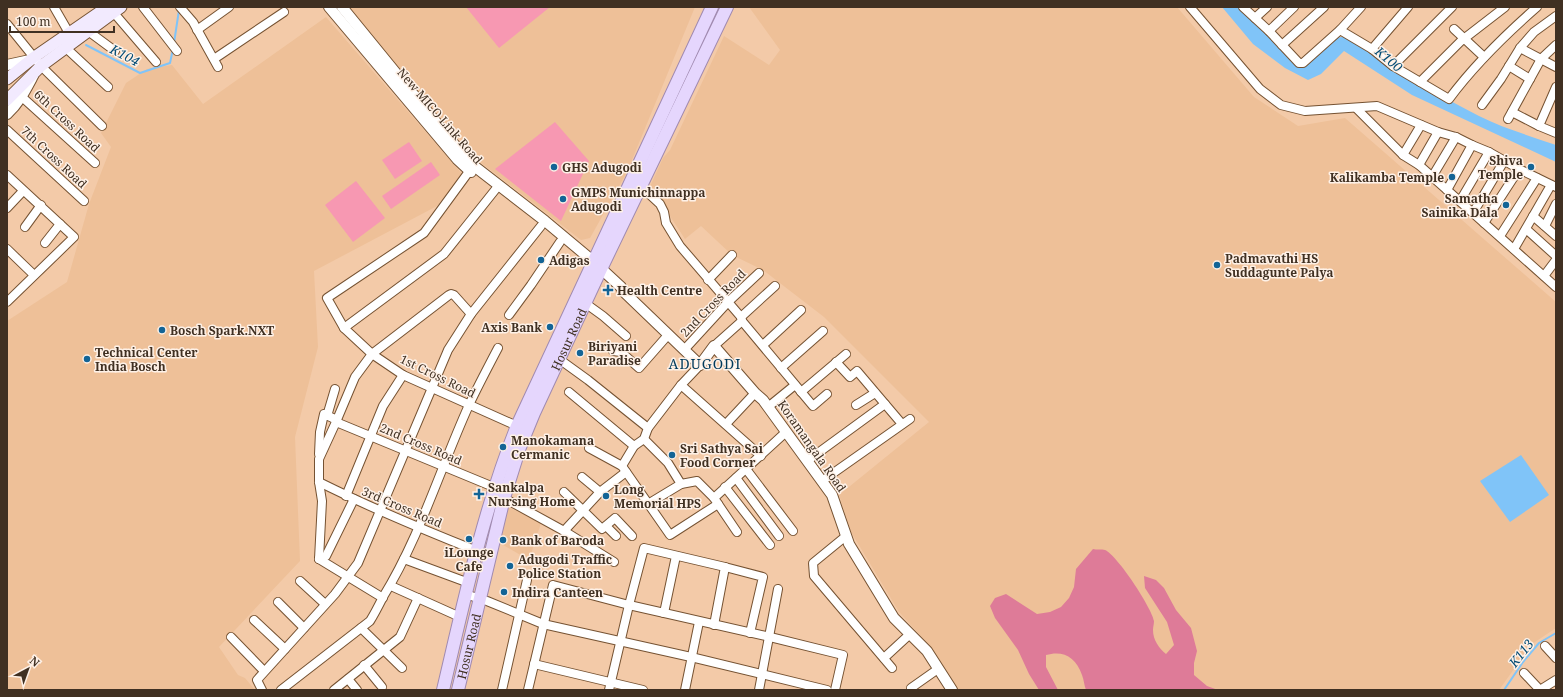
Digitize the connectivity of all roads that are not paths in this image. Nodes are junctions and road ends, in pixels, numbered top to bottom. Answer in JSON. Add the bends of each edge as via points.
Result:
{"nodes":[{"id":1,"x":54,"y":7,"type":"edge"},
{"id":2,"x":143,"y":7,"type":"edge"},
{"id":3,"x":228,"y":7,"type":"edge"},
{"id":4,"x":329,"y":7,"type":"edge"},
{"id":5,"x":342,"y":7,"type":"edge"},
{"id":6,"x":712,"y":7,"type":"edge"},
{"id":7,"x":727,"y":7,"type":"edge"},
{"id":8,"x":1190,"y":7,"type":"edge"},
{"id":9,"x":1243,"y":7,"type":"edge"},
{"id":10,"x":1266,"y":7,"type":"edge"},
{"id":11,"x":1294,"y":7,"type":"edge"},
{"id":12,"x":1324,"y":7,"type":"edge"},
{"id":13,"x":1361,"y":7,"type":"edge"},
{"id":14,"x":1408,"y":7,"type":"edge"},
{"id":15,"x":1452,"y":7,"type":"edge"},
{"id":16,"x":1505,"y":7,"type":"edge"},
{"id":17,"x":1538,"y":7,"type":"edge"},
{"id":18,"x":183,"y":8,"type":"edge"},
{"id":19,"x":108,"y":9,"type":"edge"},
{"id":20,"x":284,"y":12,"type":"dead end"},
{"id":21,"x":1556,"y":16,"type":"edge"},
{"id":22,"x":1255,"y":18,"type":"junction"},
{"id":23,"x":7,"y":24,"type":"edge"},
{"id":24,"x":197,"y":30,"type":"junction"},
{"id":25,"x":1340,"y":30,"type":"junction"},
{"id":26,"x":1454,"y":30,"type":"dead end"},
{"id":27,"x":1269,"y":31,"type":"junction"},
{"id":28,"x":88,"y":32,"type":"junction"},
{"id":29,"x":69,"y":33,"type":"junction"},
{"id":30,"x":1465,"y":39,"type":"junction"},
{"id":31,"x":1282,"y":45,"type":"junction"},
{"id":32,"x":1556,"y":45,"type":"edge"},
{"id":33,"x":66,"y":48,"type":"junction"},
{"id":34,"x":1520,"y":48,"type":"junction"},
{"id":35,"x":1372,"y":49,"type":"junction"},
{"id":36,"x":177,"y":51,"type":"dead end"},
{"id":37,"x":114,"y":52,"type":"dead end"},
{"id":38,"x":1484,"y":57,"type":"junction"},
{"id":39,"x":31,"y":59,"type":"junction"},
{"id":40,"x":1541,"y":59,"type":"junction"},
{"id":41,"x":156,"y":62,"type":"dead end"},
{"id":42,"x":7,"y":65,"type":"edge"},
{"id":43,"x":1392,"y":66,"type":"junction"},
{"id":44,"x":1509,"y":66,"type":"junction"},
{"id":45,"x":1556,"y":67,"type":"edge"},
{"id":46,"x":38,"y":69,"type":"junction"},
{"id":47,"x":7,"y":79,"type":"edge"},
{"id":48,"x":1530,"y":79,"type":"junction"},
{"id":49,"x":1420,"y":82,"type":"junction"},
{"id":50,"x":108,"y":86,"type":"dead end"},
{"id":51,"x":1556,"y":87,"type":"edge"},
{"id":52,"x":22,"y":97,"type":"junction"},
{"id":53,"x":7,"y":100,"type":"edge"},
{"id":54,"x":1482,"y":105,"type":"dead end"},
{"id":55,"x":1357,"y":109,"type":"junction"},
{"id":56,"x":7,"y":114,"type":"edge"},
{"id":57,"x":1421,"y":125,"type":"junction"},
{"id":58,"x":102,"y":126,"type":"dead end"},
{"id":59,"x":1539,"y":126,"type":"junction"},
{"id":60,"x":7,"y":130,"type":"edge"},
{"id":61,"x":1438,"y":132,"type":"junction"},
{"id":62,"x":1556,"y":133,"type":"edge"},
{"id":63,"x":1456,"y":137,"type":"junction"},
{"id":64,"x":1472,"y":145,"type":"junction"},
{"id":65,"x":1489,"y":152,"type":"junction"},
{"id":66,"x":1403,"y":155,"type":"junction"},
{"id":67,"x":1504,"y":161,"type":"junction"},
{"id":68,"x":95,"y":164,"type":"dead end"},
{"id":69,"x":1419,"y":165,"type":"junction"},
{"id":70,"x":472,"y":168,"type":"junction"},
{"id":71,"x":1519,"y":170,"type":"junction"},
{"id":72,"x":7,"y":175,"type":"edge"},
{"id":73,"x":1432,"y":177,"type":"junction"},
{"id":74,"x":1537,"y":178,"type":"junction"},
{"id":75,"x":1554,"y":186,"type":"edge"},
{"id":76,"x":640,"y":187,"type":"junction"},
{"id":77,"x":497,"y":188,"type":"junction"},
{"id":78,"x":23,"y":190,"type":"junction"},
{"id":79,"x":1447,"y":190,"type":"junction"},
{"id":80,"x":84,"y":201,"type":"dead end"},
{"id":81,"x":1460,"y":201,"type":"junction"},
{"id":82,"x":1556,"y":204,"type":"edge"},
{"id":83,"x":41,"y":205,"type":"junction"},
{"id":84,"x":7,"y":208,"type":"edge"},
{"id":85,"x":1473,"y":213,"type":"junction"},
{"id":86,"x":1533,"y":216,"type":"junction"},
{"id":87,"x":1484,"y":223,"type":"junction"},
{"id":88,"x":60,"y":224,"type":"junction"},
{"id":89,"x":541,"y":226,"type":"junction"},
{"id":90,"x":1545,"y":226,"type":"junction"},
{"id":91,"x":25,"y":227,"type":"dead end"},
{"id":92,"x":1526,"y":229,"type":"junction"},
{"id":93,"x":1500,"y":236,"type":"junction"},
{"id":94,"x":1556,"y":236,"type":"edge"},
{"id":95,"x":560,"y":242,"type":"junction"},
{"id":96,"x":45,"y":243,"type":"dead end"},
{"id":97,"x":7,"y":249,"type":"edge"},
{"id":98,"x":1514,"y":249,"type":"junction"},
{"id":99,"x":732,"y":255,"type":"dead end"},
{"id":100,"x":1556,"y":256,"type":"edge"},
{"id":101,"x":1556,"y":260,"type":"edge"},
{"id":102,"x":596,"y":268,"type":"junction"},
{"id":103,"x":759,"y":273,"type":"dead end"},
{"id":104,"x":34,"y":275,"type":"junction"},
{"id":105,"x":1544,"y":276,"type":"junction"},
{"id":106,"x":708,"y":280,"type":"junction"},
{"id":107,"x":775,"y":286,"type":"dead end"},
{"id":108,"x":1556,"y":287,"type":"edge"},
{"id":109,"x":8,"y":299,"type":"edge"},
{"id":110,"x":728,"y":302,"type":"junction"},
{"id":111,"x":585,"y":304,"type":"junction"},
{"id":112,"x":801,"y":310,"type":"dead end"},
{"id":113,"x":470,"y":314,"type":"junction"},
{"id":114,"x":509,"y":315,"type":"dead end"},
{"id":115,"x":742,"y":319,"type":"junction"},
{"id":116,"x":344,"y":328,"type":"junction"},
{"id":117,"x":823,"y":331,"type":"dead end"},
{"id":118,"x":668,"y":335,"type":"junction"},
{"id":119,"x":626,"y":336,"type":"dead end"},
{"id":120,"x":763,"y":345,"type":"junction"},
{"id":121,"x":714,"y":346,"type":"junction"},
{"id":122,"x":498,"y":348,"type":"dead end"},
{"id":123,"x":684,"y":350,"type":"junction"},
{"id":124,"x":613,"y":351,"type":"dead end"},
{"id":125,"x":372,"y":354,"type":"junction"},
{"id":126,"x":846,"y":354,"type":"dead end"},
{"id":127,"x":559,"y":359,"type":"junction"},
{"id":128,"x":836,"y":362,"type":"junction"},
{"id":129,"x":700,"y":364,"type":"junction"},
{"id":130,"x":781,"y":368,"type":"junction"},
{"id":131,"x":403,"y":375,"type":"junction"},
{"id":132,"x":681,"y":385,"type":"junction"},
{"id":133,"x":335,"y":388,"type":"dead end"},
{"id":134,"x":798,"y":388,"type":"junction"},
{"id":135,"x":432,"y":389,"type":"junction"},
{"id":136,"x":569,"y":392,"type":"dead end"},
{"id":137,"x":755,"y":393,"type":"junction"},
{"id":138,"x":875,"y":393,"type":"junction"},
{"id":139,"x":827,"y":394,"type":"dead end"},
{"id":140,"x":885,"y":404,"type":"junction"},
{"id":141,"x":469,"y":405,"type":"junction"},
{"id":142,"x":768,"y":406,"type":"junction"},
{"id":143,"x":856,"y":406,"type":"dead end"},
{"id":144,"x":327,"y":416,"type":"junction"},
{"id":145,"x":910,"y":419,"type":"dead end"},
{"id":146,"x":337,"y":421,"type":"junction"},
{"id":147,"x":726,"y":424,"type":"junction"},
{"id":148,"x":902,"y":424,"type":"junction"},
{"id":149,"x":517,"y":426,"type":"junction"},
{"id":150,"x":648,"y":428,"type":"junction"},
{"id":151,"x":786,"y":432,"type":"junction"},
{"id":152,"x":371,"y":436,"type":"junction"},
{"id":153,"x":644,"y":439,"type":"junction"},
{"id":154,"x":634,"y":446,"type":"junction"},
{"id":155,"x":589,"y":448,"type":"dead end"},
{"id":156,"x":405,"y":450,"type":"junction"},
{"id":157,"x":761,"y":456,"type":"junction"},
{"id":158,"x":319,"y":459,"type":"junction"},
{"id":159,"x":807,"y":461,"type":"junction"},
{"id":160,"x":444,"y":467,"type":"junction"},
{"id":161,"x":624,"y":469,"type":"junction"},
{"id":162,"x":746,"y":469,"type":"junction"},
{"id":163,"x":582,"y":477,"type":"dead end"},
{"id":164,"x":736,"y":478,"type":"junction"},
{"id":165,"x":822,"y":481,"type":"junction"},
{"id":166,"x":320,"y":482,"type":"junction"},
{"id":167,"x":681,"y":484,"type":"junction"},
{"id":168,"x":725,"y":487,"type":"junction"},
{"id":169,"x":496,"y":488,"type":"junction"},
{"id":170,"x":564,"y":492,"type":"dead end"},
{"id":171,"x":600,"y":492,"type":"junction"},
{"id":172,"x":350,"y":498,"type":"junction"},
{"id":173,"x":504,"y":498,"type":"junction"},
{"id":174,"x":716,"y":501,"type":"junction"},
{"id":175,"x":648,"y":504,"type":"junction"},
{"id":176,"x":583,"y":510,"type":"junction"},
{"id":177,"x":380,"y":511,"type":"junction"},
{"id":178,"x":606,"y":526,"type":"junction"},
{"id":179,"x":418,"y":528,"type":"junction"},
{"id":180,"x":792,"y":531,"type":"dead end"},
{"id":181,"x":564,"y":532,"type":"junction"},
{"id":182,"x":737,"y":532,"type":"dead end"},
{"id":183,"x":616,"y":536,"type":"dead end"},
{"id":184,"x":632,"y":536,"type":"dead end"},
{"id":185,"x":779,"y":536,"type":"dead end"},
{"id":186,"x":846,"y":536,"type":"junction"},
{"id":187,"x":770,"y":545,"type":"dead end"},
{"id":188,"x":477,"y":551,"type":"junction"},
{"id":189,"x":676,"y":556,"type":"junction"},
{"id":190,"x":319,"y":559,"type":"junction"},
{"id":191,"x":404,"y":559,"type":"junction"},
{"id":192,"x":614,"y":562,"type":"dead end"},
{"id":193,"x":725,"y":568,"type":"junction"},
{"id":194,"x":348,"y":576,"type":"junction"},
{"id":195,"x":527,"y":580,"type":"dead end"},
{"id":196,"x":300,"y":581,"type":"dead end"},
{"id":197,"x":391,"y":586,"type":"junction"},
{"id":198,"x":467,"y":589,"type":"junction"},
{"id":199,"x":778,"y":589,"type":"dead end"},
{"id":200,"x":383,"y":598,"type":"junction"},
{"id":201,"x":418,"y":598,"type":"junction"},
{"id":202,"x":480,"y":598,"type":"junction"},
{"id":203,"x":278,"y":602,"type":"dead end"},
{"id":204,"x":325,"y":604,"type":"junction"},
{"id":205,"x":629,"y":606,"type":"junction"},
{"id":206,"x":664,"y":613,"type":"junction"},
{"id":207,"x":520,"y":614,"type":"junction"},
{"id":208,"x":460,"y":617,"type":"junction"},
{"id":209,"x":254,"y":620,"type":"dead end"},
{"id":210,"x":699,"y":622,"type":"junction"},
{"id":211,"x":543,"y":624,"type":"junction"},
{"id":212,"x":714,"y":625,"type":"junction"},
{"id":213,"x":304,"y":628,"type":"junction"},
{"id":214,"x":361,"y":628,"type":"junction"},
{"id":215,"x":750,"y":633,"type":"junction"},
{"id":216,"x":910,"y":634,"type":"junction"},
{"id":217,"x":231,"y":637,"type":"dead end"},
{"id":218,"x":770,"y":637,"type":"junction"},
{"id":219,"x":620,"y":642,"type":"junction"},
{"id":220,"x":1545,"y":646,"type":"dead end"},
{"id":221,"x":285,"y":649,"type":"junction"},
{"id":222,"x":383,"y":649,"type":"junction"},
{"id":223,"x":691,"y":657,"type":"junction"},
{"id":224,"x":884,"y":658,"type":"junction"},
{"id":225,"x":1556,"y":658,"type":"edge"},
{"id":226,"x":534,"y":664,"type":"junction"},
{"id":227,"x":364,"y":665,"type":"junction"},
{"id":228,"x":402,"y":668,"type":"dead end"},
{"id":229,"x":892,"y":668,"type":"dead end"},
{"id":230,"x":938,"y":669,"type":"junction"},
{"id":231,"x":264,"y":671,"type":"junction"},
{"id":232,"x":1524,"y":673,"type":"dead end"},
{"id":233,"x":763,"y":674,"type":"junction"},
{"id":234,"x":348,"y":679,"type":"junction"},
{"id":235,"x":1556,"y":680,"type":"edge"},
{"id":236,"x":610,"y":686,"type":"edge"},
{"id":237,"x":382,"y":687,"type":"dead end"},
{"id":238,"x":911,"y":688,"type":"dead end"},
{"id":239,"x":262,"y":690,"type":"edge"},
{"id":240,"x":281,"y":690,"type":"edge"},
{"id":241,"x":334,"y":690,"type":"edge"},
{"id":242,"x":357,"y":690,"type":"edge"},
{"id":243,"x":443,"y":690,"type":"edge"},
{"id":244,"x":458,"y":690,"type":"edge"},
{"id":245,"x":502,"y":690,"type":"edge"},
{"id":246,"x":528,"y":690,"type":"edge"},
{"id":247,"x":643,"y":690,"type":"edge"},
{"id":248,"x":685,"y":690,"type":"edge"},
{"id":249,"x":760,"y":690,"type":"edge"},
{"id":250,"x":827,"y":690,"type":"edge"},
{"id":251,"x":835,"y":690,"type":"edge"},
{"id":252,"x":952,"y":690,"type":"edge"},
{"id":253,"x":1540,"y":690,"type":"edge"}],
"edges":[{"from":1,"to":29,"type":"street"},
{"from":2,"to":36,"type":"street"},
{"from":3,"to":24,"type":"street"},
{"from":4,"to":70,"type":"street","name":"New MICO Link Road","via":[[453,154]]},
{"from":5,"to":70,"type":"street","name":"New MICO Link Road"},
{"from":6,"to":102,"type":"main road","name":"Hosur Road"},
{"from":7,"to":76,"type":"main road","name":"Hosur Road"},
{"from":8,"to":55,"type":"street","via":[[1260,89],[1281,105],[1305,111]]},
{"from":9,"to":22,"type":"street"},
{"from":10,"to":22,"type":"street"},
{"from":11,"to":27,"type":"street"},
{"from":12,"to":31,"type":"street"},
{"from":13,"to":25,"type":"street"},
{"from":14,"to":35,"type":"street"},
{"from":15,"to":43,"type":"street"},
{"from":16,"to":30,"type":"street"},
{"from":17,"to":38,"type":"street"},
{"from":18,"to":24,"type":"street"},
{"from":19,"to":28,"type":"main road"},
{"from":19,"to":29,"type":"main road"},
{"from":19,"to":41,"type":"street"},
{"from":20,"to":24,"type":"street","via":[[216,63]]},
{"from":21,"to":34,"type":"street","via":[[1534,32]]},
{"from":22,"to":27,"type":"street"},
{"from":23,"to":39,"type":"street"},
{"from":25,"to":31,"type":"street","via":[[1303,63],[1299,63]]},
{"from":25,"to":35,"type":"street"},
{"from":26,"to":30,"type":"street"},
{"from":27,"to":31,"type":"street"},
{"from":28,"to":33,"type":"main road"},
{"from":28,"to":37,"type":"street"},
{"from":29,"to":39,"type":"main road"},
{"from":30,"to":38,"type":"street"},
{"from":30,"to":49,"type":"street"},
{"from":32,"to":40,"type":"street"},
{"from":33,"to":46,"type":"main road"},
{"from":33,"to":50,"type":"street"},
{"from":34,"to":40,"type":"street"},
{"from":34,"to":44,"type":"street"},
{"from":35,"to":43,"type":"street"},
{"from":38,"to":49,"type":"street","via":[[1450,98]]},
{"from":39,"to":42,"type":"street"},
{"from":39,"to":46,"type":"street"},
{"from":39,"to":47,"type":"main road"},
{"from":40,"to":45,"type":"street"},
{"from":40,"to":48,"type":"street"},
{"from":43,"to":49,"type":"street"},
{"from":44,"to":48,"type":"street"},
{"from":44,"to":54,"type":"street"},
{"from":46,"to":52,"type":"street"},
{"from":46,"to":53,"type":"main road"},
{"from":46,"to":58,"type":"street"},
{"from":48,"to":59,"type":"street","via":[[1510,116]]},
{"from":51,"to":59,"type":"street"},
{"from":52,"to":56,"type":"street"},
{"from":52,"to":68,"type":"street","name":"6th Cross Road"},
{"from":55,"to":57,"type":"street","via":[[1377,106]]},
{"from":55,"to":66,"type":"street"},
{"from":57,"to":61,"type":"street"},
{"from":57,"to":66,"type":"street"},
{"from":59,"to":62,"type":"street"},
{"from":60,"to":80,"type":"street","name":"7th Cross Road"},
{"from":61,"to":63,"type":"street"},
{"from":61,"to":69,"type":"street"},
{"from":63,"to":64,"type":"street"},
{"from":63,"to":73,"type":"street"},
{"from":64,"to":65,"type":"street"},
{"from":64,"to":79,"type":"street"},
{"from":65,"to":67,"type":"street"},
{"from":65,"to":81,"type":"street"},
{"from":66,"to":69,"type":"street"},
{"from":67,"to":71,"type":"street"},
{"from":67,"to":85,"type":"street"},
{"from":69,"to":73,"type":"street"},
{"from":70,"to":77,"type":"street","name":"New MICO Link Road"},
{"from":70,"to":116,"type":"street","name":"1st Cross Road","via":[[424,233],[327,298]]},
{"from":71,"to":74,"type":"street"},
{"from":71,"to":87,"type":"street"},
{"from":72,"to":78,"type":"street"},
{"from":73,"to":79,"type":"street"},
{"from":74,"to":75,"type":"street"},
{"from":74,"to":93,"type":"street"},
{"from":75,"to":86,"type":"street"},
{"from":76,"to":102,"type":"main road","name":"Hosur Road"},
{"from":76,"to":106,"type":"street","via":[[660,204],[666,223],[680,246]]},
{"from":77,"to":89,"type":"street","name":"New MICO Link Road"},
{"from":77,"to":102,"type":"street","name":"New MICO Link Road"},
{"from":77,"to":116,"type":"street","via":[[444,254]]},
{"from":78,"to":83,"type":"street"},
{"from":78,"to":84,"type":"street"},
{"from":79,"to":81,"type":"street"},
{"from":81,"to":85,"type":"street"},
{"from":82,"to":90,"type":"street"},
{"from":83,"to":88,"type":"street"},
{"from":83,"to":91,"type":"street"},
{"from":85,"to":87,"type":"street"},
{"from":86,"to":90,"type":"street"},
{"from":86,"to":92,"type":"street"},
{"from":87,"to":93,"type":"street"},
{"from":88,"to":96,"type":"street"},
{"from":88,"to":104,"type":"street","via":[[74,236]]},
{"from":89,"to":95,"type":"street","name":"New MICO Link Road"},
{"from":89,"to":113,"type":"street"},
{"from":90,"to":94,"type":"street"},
{"from":92,"to":98,"type":"street"},
{"from":92,"to":100,"type":"street"},
{"from":93,"to":98,"type":"street"},
{"from":95,"to":102,"type":"street","name":"New MICO Link Road"},
{"from":95,"to":114,"type":"street"},
{"from":97,"to":104,"type":"street"},
{"from":98,"to":105,"type":"street"},
{"from":99,"to":106,"type":"street"},
{"from":101,"to":105,"type":"street"},
{"from":102,"to":111,"type":"main road","name":"Hosur Road"},
{"from":102,"to":118,"type":"street"},
{"from":102,"to":149,"type":"main road","name":"Hosur Road"},
{"from":103,"to":110,"type":"street","name":"2nd Cross Road"},
{"from":104,"to":109,"type":"street"},
{"from":105,"to":108,"type":"street"},
{"from":106,"to":110,"type":"street"},
{"from":107,"to":115,"type":"street"},
{"from":110,"to":115,"type":"street"},
{"from":110,"to":123,"type":"street","name":"2nd Cross Road"},
{"from":111,"to":119,"type":"street"},
{"from":111,"to":127,"type":"main road","name":"Hosur Road"},
{"from":112,"to":120,"type":"street"},
{"from":113,"to":125,"type":"street","via":[[454,295],[448,295]]},
{"from":113,"to":135,"type":"street","via":[[448,350]]},
{"from":115,"to":120,"type":"street"},
{"from":115,"to":121,"type":"street"},
{"from":116,"to":125,"type":"street","name":"1st Cross Road"},
{"from":117,"to":130,"type":"street"},
{"from":118,"to":123,"type":"street"},
{"from":118,"to":124,"type":"street","via":[[639,368],[621,352]]},
{"from":120,"to":130,"type":"street"},
{"from":121,"to":129,"type":"street"},
{"from":121,"to":137,"type":"street","name":"Koramangala Road"},
{"from":122,"to":141,"type":"street"},
{"from":123,"to":129,"type":"street"},
{"from":125,"to":131,"type":"street","name":"1st Cross Road"},
{"from":125,"to":146,"type":"street","via":[[355,377]]},
{"from":126,"to":128,"type":"street"},
{"from":127,"to":150,"type":"street"},
{"from":127,"to":173,"type":"main road","name":"Hosur Road","via":[[522,442]]},
{"from":128,"to":134,"type":"street"},
{"from":128,"to":138,"type":"street","via":[[850,377],[857,371]]},
{"from":129,"to":132,"type":"street"},
{"from":130,"to":134,"type":"street"},
{"from":131,"to":135,"type":"street","name":"1st Cross Road"},
{"from":131,"to":152,"type":"street","via":[[383,406]]},
{"from":132,"to":147,"type":"street"},
{"from":132,"to":150,"type":"street"},
{"from":133,"to":144,"type":"street"},
{"from":134,"to":139,"type":"street","via":[[813,406]]},
{"from":134,"to":142,"type":"street"},
{"from":135,"to":141,"type":"street","name":"1st Cross Road"},
{"from":135,"to":156,"type":"street"},
{"from":136,"to":154,"type":"street"},
{"from":137,"to":142,"type":"street","name":"Koramangala Road"},
{"from":137,"to":147,"type":"street"},
{"from":138,"to":140,"type":"street"},
{"from":138,"to":143,"type":"street"},
{"from":140,"to":148,"type":"street"},
{"from":140,"to":159,"type":"street"},
{"from":141,"to":149,"type":"street","name":"1st Cross Road"},
{"from":141,"to":160,"type":"street"},
{"from":142,"to":151,"type":"street","name":"Koramangala Road"},
{"from":144,"to":146,"type":"street","name":"2nd Cross Road"},
{"from":144,"to":158,"type":"street","via":[[324,414],[320,432]]},
{"from":145,"to":148,"type":"street"},
{"from":146,"to":152,"type":"street","name":"2nd Cross Road"},
{"from":146,"to":158,"type":"street"},
{"from":147,"to":157,"type":"street"},
{"from":148,"to":165,"type":"street"},
{"from":149,"to":169,"type":"main road","name":"Hosur Road","via":[[504,458]]},
{"from":150,"to":153,"type":"street"},
{"from":151,"to":157,"type":"street"},
{"from":151,"to":159,"type":"street","name":"Koramangala Road"},
{"from":152,"to":156,"type":"street","name":"2nd Cross Road"},
{"from":152,"to":172,"type":"street"},
{"from":153,"to":154,"type":"street"},
{"from":153,"to":167,"type":"street","via":[[668,462]]},
{"from":154,"to":161,"type":"street"},
{"from":155,"to":161,"type":"street"},
{"from":156,"to":160,"type":"street","name":"2nd Cross Road"},
{"from":156,"to":177,"type":"street"},
{"from":157,"to":162,"type":"street"},
{"from":158,"to":166,"type":"street"},
{"from":159,"to":165,"type":"street","name":"Koramangala Road"},
{"from":160,"to":169,"type":"street","name":"2nd Cross Road"},
{"from":160,"to":179,"type":"street"},
{"from":161,"to":171,"type":"street"},
{"from":161,"to":175,"type":"street"},
{"from":162,"to":164,"type":"street"},
{"from":162,"to":180,"type":"street"},
{"from":163,"to":171,"type":"street"},
{"from":164,"to":168,"type":"street"},
{"from":164,"to":185,"type":"street"},
{"from":165,"to":186,"type":"street","name":"Koramangala Road","via":[[832,495]]},
{"from":166,"to":172,"type":"street","name":"3rd Cross Road"},
{"from":166,"to":190,"type":"street","via":[[322,502]]},
{"from":167,"to":174,"type":"street","via":[[697,481]]},
{"from":167,"to":175,"type":"street"},
{"from":168,"to":174,"type":"street"},
{"from":168,"to":187,"type":"street"},
{"from":169,"to":188,"type":"main road","name":"Hosur Road"},
{"from":170,"to":176,"type":"street"},
{"from":171,"to":176,"type":"street"},
{"from":172,"to":177,"type":"street","name":"3rd Cross Road"},
{"from":172,"to":190,"type":"street","via":[[326,556]]},
{"from":173,"to":181,"type":"street"},
{"from":173,"to":202,"type":"main road","name":"Hosur Road"},
{"from":174,"to":175,"type":"street","via":[[670,535]]},
{"from":174,"to":182,"type":"street"},
{"from":176,"to":178,"type":"street","via":[[602,529]]},
{"from":176,"to":181,"type":"street"},
{"from":177,"to":179,"type":"street","name":"3rd Cross Road"},
{"from":177,"to":194,"type":"street","via":[[358,563]]},
{"from":178,"to":183,"type":"street"},
{"from":178,"to":184,"type":"street","via":[[615,518]]},
{"from":179,"to":188,"type":"street","name":"3rd Cross Road"},
{"from":179,"to":191,"type":"street"},
{"from":181,"to":192,"type":"street"},
{"from":186,"to":216,"type":"street","name":"Koramangala Road","via":[[894,618]]},
{"from":186,"to":224,"type":"street","via":[[813,563],[814,576]]},
{"from":188,"to":198,"type":"main road","name":"Hosur Road"},
{"from":189,"to":193,"type":"street"},
{"from":189,"to":205,"type":"street","via":[[644,548]]},
{"from":189,"to":206,"type":"street"},
{"from":190,"to":194,"type":"street"},
{"from":191,"to":197,"type":"street"},
{"from":191,"to":198,"type":"street"},
{"from":193,"to":212,"type":"street"},
{"from":193,"to":215,"type":"street","via":[[762,577]]},
{"from":194,"to":200,"type":"street"},
{"from":194,"to":204,"type":"street"},
{"from":195,"to":207,"type":"street"},
{"from":196,"to":204,"type":"street"},
{"from":197,"to":200,"type":"street"},
{"from":197,"to":201,"type":"street"},
{"from":198,"to":202,"type":"street"},
{"from":198,"to":208,"type":"main road","name":"Hosur Road"},
{"from":199,"to":218,"type":"street"},
{"from":200,"to":214,"type":"street","via":[[370,621]]},
{"from":201,"to":208,"type":"street"},
{"from":201,"to":222,"type":"street","via":[[400,637]]},
{"from":202,"to":207,"type":"street"},
{"from":202,"to":244,"type":"main road","name":"Hosur Road"},
{"from":203,"to":213,"type":"street"},
{"from":204,"to":213,"type":"street"},
{"from":205,"to":206,"type":"street"},
{"from":205,"to":211,"type":"street","via":[[553,585]]},
{"from":205,"to":219,"type":"street"},
{"from":206,"to":210,"type":"street"},
{"from":207,"to":211,"type":"street"},
{"from":207,"to":245,"type":"street"},
{"from":208,"to":243,"type":"main road","name":"Hosur Road"},
{"from":209,"to":221,"type":"street"},
{"from":210,"to":212,"type":"street"},
{"from":210,"to":223,"type":"street"},
{"from":211,"to":219,"type":"street"},
{"from":211,"to":226,"type":"street"},
{"from":212,"to":215,"type":"street"},
{"from":213,"to":221,"type":"street"},
{"from":214,"to":222,"type":"street"},
{"from":214,"to":240,"type":"street"},
{"from":215,"to":218,"type":"street"},
{"from":216,"to":224,"type":"street"},
{"from":216,"to":230,"type":"street","name":"Koramangala Road","via":[[927,651]]},
{"from":217,"to":231,"type":"street"},
{"from":218,"to":233,"type":"street"},
{"from":218,"to":251,"type":"street","via":[[842,654]]},
{"from":219,"to":223,"type":"street"},
{"from":219,"to":236,"type":"street"},
{"from":220,"to":225,"type":"street"},
{"from":221,"to":231,"type":"street"},
{"from":222,"to":227,"type":"street"},
{"from":222,"to":228,"type":"street"},
{"from":223,"to":233,"type":"street"},
{"from":223,"to":248,"type":"street"},
{"from":224,"to":229,"type":"street"},
{"from":226,"to":236,"type":"street"},
{"from":226,"to":246,"type":"street"},
{"from":227,"to":234,"type":"street"},
{"from":227,"to":237,"type":"street"},
{"from":230,"to":238,"type":"street"},
{"from":230,"to":252,"type":"street","name":"Koramangala Road"},
{"from":231,"to":239,"type":"street","via":[[257,680]]},
{"from":232,"to":253,"type":"street"},
{"from":233,"to":249,"type":"street"},
{"from":233,"to":250,"type":"street"},
{"from":234,"to":241,"type":"street"},
{"from":234,"to":242,"type":"street"},
{"from":235,"to":253,"type":"street"},
{"from":236,"to":247,"type":"street"}]}
